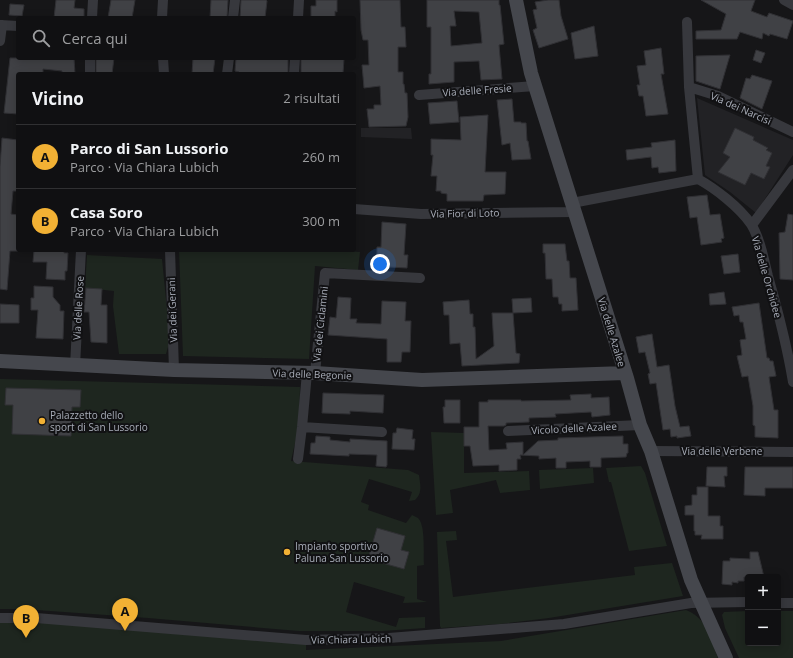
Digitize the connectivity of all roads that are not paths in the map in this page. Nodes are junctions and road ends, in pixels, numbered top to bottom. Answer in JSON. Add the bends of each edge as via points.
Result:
{"nodes":[{"id":1,"x":93,"y":0,"type":"edge"},
{"id":2,"x":163,"y":0,"type":"edge"},
{"id":3,"x":235,"y":0,"type":"edge"},
{"id":4,"x":299,"y":0,"type":"edge"},
{"id":5,"x":516,"y":0,"type":"edge"},
{"id":6,"x":784,"y":0,"type":"edge"},
{"id":7,"x":793,"y":5,"type":"edge"},
{"id":8,"x":92,"y":16,"type":"edge"},
{"id":9,"x":162,"y":16,"type":"edge"},
{"id":10,"x":233,"y":16,"type":"edge"},
{"id":11,"x":298,"y":16,"type":"edge"},
{"id":12,"x":686,"y":22,"type":"dead end"},
{"id":13,"x":1,"y":25,"type":"edge"},
{"id":14,"x":16,"y":26,"type":"edge"},
{"id":15,"x":0,"y":41,"type":"edge"},
{"id":16,"x":90,"y":60,"type":"edge"},
{"id":17,"x":163,"y":60,"type":"edge"},
{"id":18,"x":229,"y":60,"type":"edge"},
{"id":19,"x":295,"y":60,"type":"edge"},
{"id":20,"x":90,"y":72,"type":"edge"},
{"id":21,"x":164,"y":72,"type":"edge"},
{"id":22,"x":227,"y":72,"type":"edge"},
{"id":23,"x":294,"y":72,"type":"edge"},
{"id":24,"x":535,"y":86,"type":"junction"},
{"id":25,"x":689,"y":87,"type":"junction"},
{"id":26,"x":418,"y":95,"type":"dead end"},
{"id":27,"x":793,"y":132,"type":"edge"},
{"id":28,"x":793,"y":170,"type":"edge"},
{"id":29,"x":698,"y":179,"type":"junction"},
{"id":30,"x":574,"y":208,"type":"junction"},
{"id":31,"x":356,"y":209,"type":"edge"},
{"id":32,"x":752,"y":225,"type":"junction"},
{"id":33,"x":81,"y":252,"type":"edge"},
{"id":34,"x":170,"y":252,"type":"edge"},
{"id":35,"x":420,"y":278,"type":"dead end"},
{"id":36,"x":790,"y":344,"type":"edge"},
{"id":37,"x":0,"y":361,"type":"edge"},
{"id":38,"x":75,"y":366,"type":"junction"},
{"id":39,"x":174,"y":370,"type":"junction"},
{"id":40,"x":311,"y":373,"type":"junction"},
{"id":41,"x":625,"y":373,"type":"junction"},
{"id":42,"x":793,"y":382,"type":"edge"},
{"id":43,"x":640,"y":425,"type":"junction"},
{"id":44,"x":302,"y":427,"type":"junction"},
{"id":45,"x":508,"y":431,"type":"dead end"},
{"id":46,"x":382,"y":432,"type":"dead end"},
{"id":47,"x":651,"y":451,"type":"junction"},
{"id":48,"x":793,"y":452,"type":"edge"},
{"id":49,"x":298,"y":459,"type":"dead end"},
{"id":50,"x":745,"y":602,"type":"edge"},
{"id":51,"x":701,"y":603,"type":"junction"},
{"id":52,"x":781,"y":603,"type":"edge"},
{"id":53,"x":793,"y":603,"type":"edge"},
{"id":54,"x":0,"y":618,"type":"edge"},
{"id":55,"x":726,"y":658,"type":"edge"}],
"edges":[{"from":1,"to":8,"type":"street"},
{"from":2,"to":9,"type":"street"},
{"from":3,"to":10,"type":"street"},
{"from":4,"to":11,"type":"street"},
{"from":5,"to":24,"type":"street","name":"Via delle Azalee"},
{"from":6,"to":7,"type":"street"},
{"from":12,"to":25,"type":"street"},
{"from":13,"to":14,"type":"street"},
{"from":13,"to":15,"type":"street"},
{"from":16,"to":20,"type":"street"},
{"from":17,"to":21,"type":"street"},
{"from":18,"to":22,"type":"street"},
{"from":19,"to":23,"type":"street"},
{"from":24,"to":26,"type":"street","name":"Via delle Fresie"},
{"from":24,"to":30,"type":"street","name":"Via delle Azalee"},
{"from":25,"to":27,"type":"street","name":"Via dei Narcisi","via":[[718,96]]},
{"from":25,"to":29,"type":"street"},
{"from":28,"to":32,"type":"street"},
{"from":29,"to":30,"type":"street"},
{"from":29,"to":32,"type":"street","name":"Via delle Orchidee","via":[[739,209]]},
{"from":30,"to":31,"type":"street","name":"Via Fior di Loto","via":[[421,214]]},
{"from":30,"to":41,"type":"street","name":"Via delle Azalee"},
{"from":32,"to":36,"type":"street","name":"Via delle Orchidee"},
{"from":33,"to":38,"type":"street","name":"Via delle Rose"},
{"from":34,"to":39,"type":"street","name":"Via dei Gerani"},
{"from":35,"to":40,"type":"street","name":"Via dei Ciclamini","via":[[325,273]]},
{"from":36,"to":42,"type":"street","name":"Via delle Orchidee"},
{"from":37,"to":38,"type":"street","name":"Via delle Begonie"},
{"from":38,"to":39,"type":"street","name":"Via delle Begonie"},
{"from":39,"to":40,"type":"street","name":"Via delle Begonie"},
{"from":40,"to":41,"type":"street","name":"Via delle Begonie","via":[[422,380]]},
{"from":40,"to":44,"type":"street","name":"Via dei Ciclamini"},
{"from":41,"to":43,"type":"street","name":"Via delle Azalee"},
{"from":43,"to":45,"type":"street","name":"Vicolo delle Azalee"},
{"from":43,"to":47,"type":"street","name":"Via delle Azalee"},
{"from":44,"to":46,"type":"street"},
{"from":44,"to":49,"type":"street","name":"Via dei Ciclamini"},
{"from":47,"to":48,"type":"street","name":"Via delle Verbene"},
{"from":47,"to":51,"type":"street","name":"Via delle Azalee","via":[[691,580]]},
{"from":50,"to":51,"type":"street","name":"Via Chiara Lubich"},
{"from":51,"to":54,"type":"street","name":"Via Chiara Lubich","via":[[564,624],[389,638],[306,640],[36,618]]},
{"from":51,"to":55,"type":"street","name":"Via delle Azalee"},
{"from":52,"to":53,"type":"street"}]}
